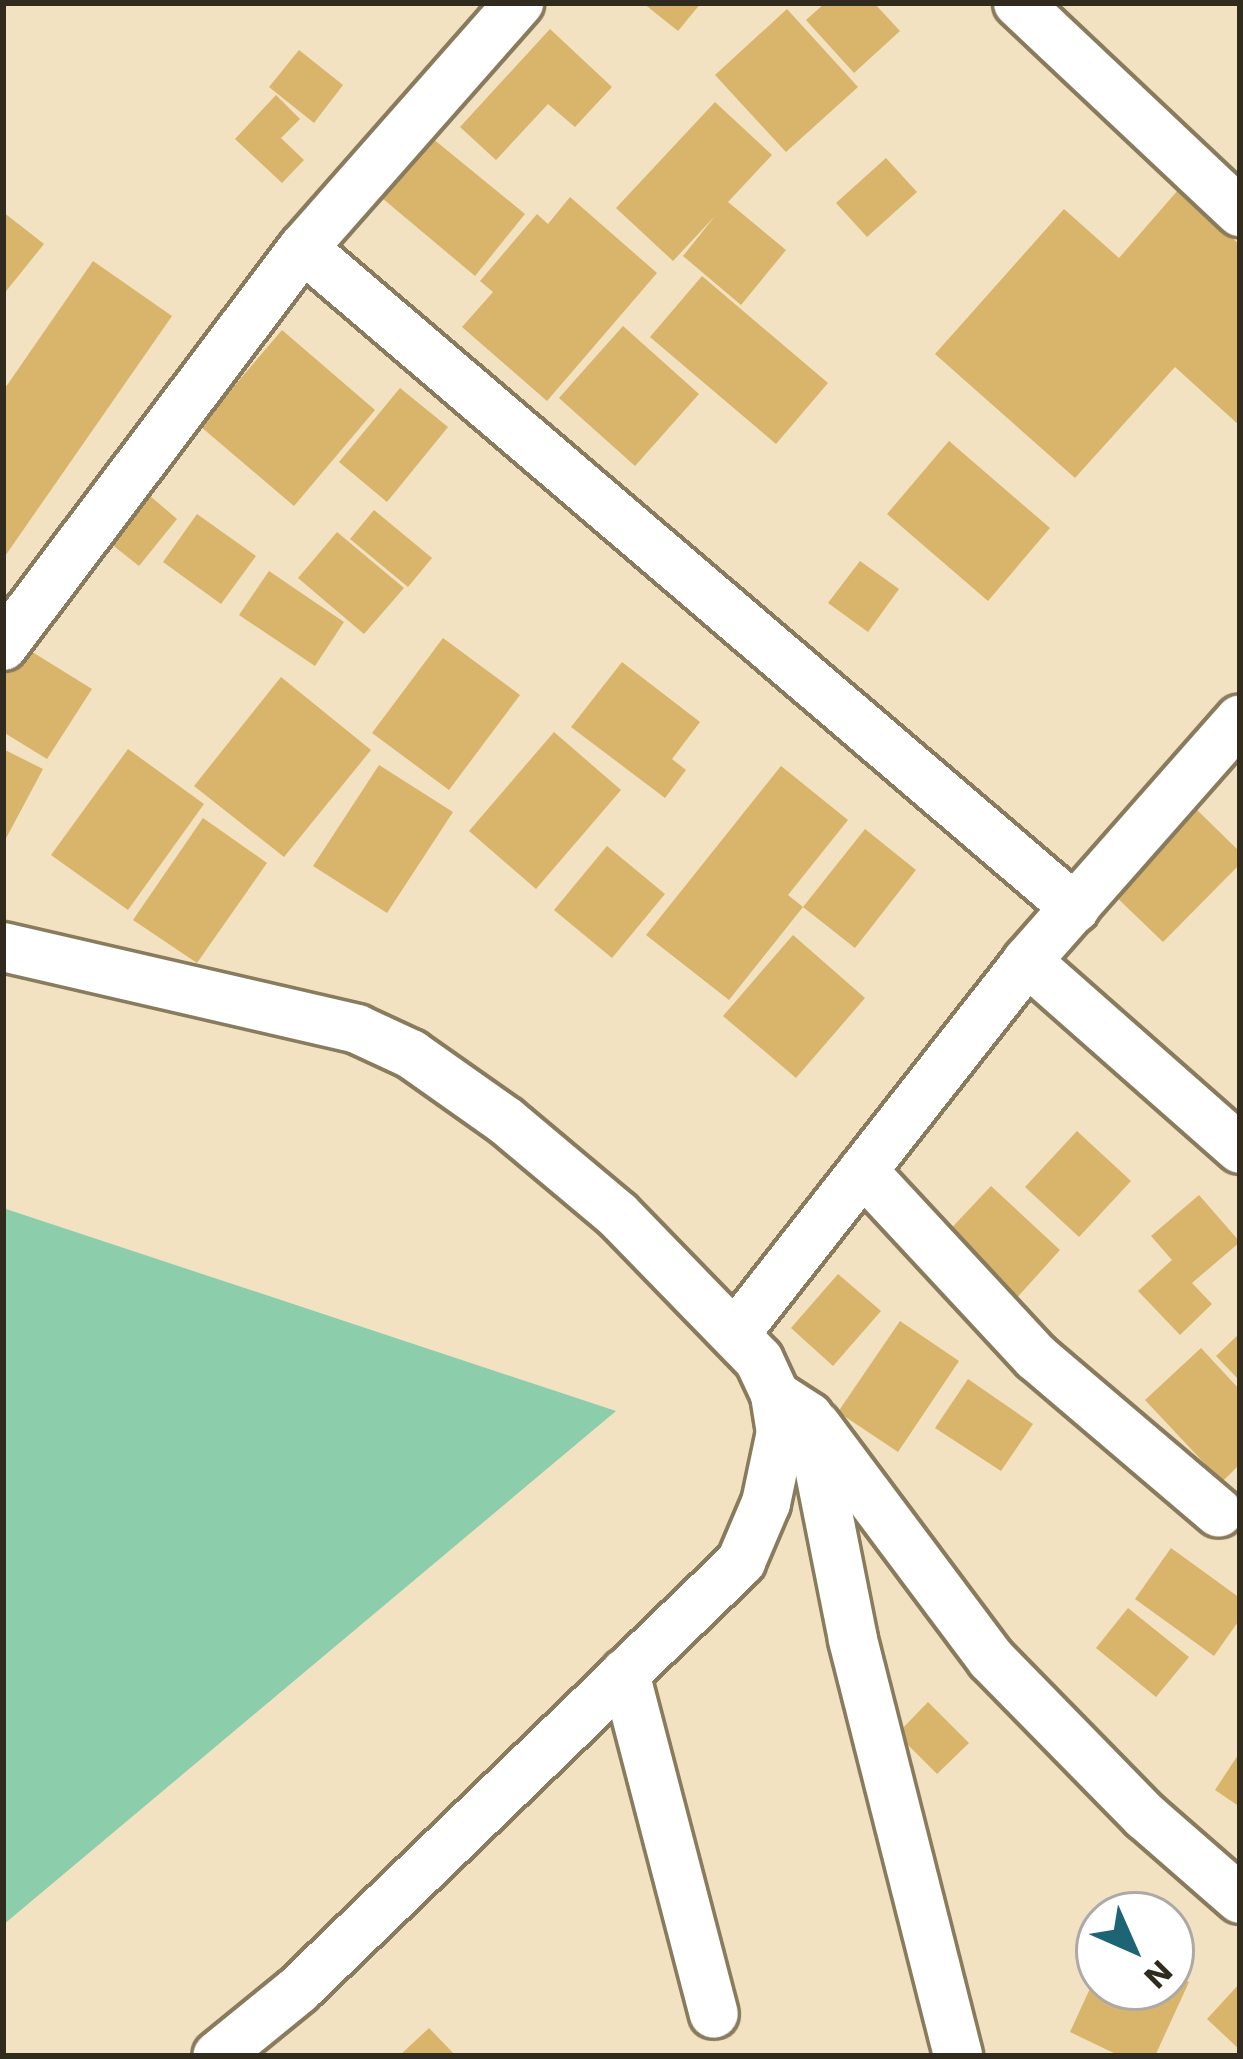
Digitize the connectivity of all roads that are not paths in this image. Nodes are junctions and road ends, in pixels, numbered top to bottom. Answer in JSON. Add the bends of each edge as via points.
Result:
{"nodes":[{"id":1,"x":519,"y":3,"type":"edge"},
{"id":2,"x":1018,"y":3,"type":"edge"},
{"id":3,"x":1240,"y":212,"type":"edge"},
{"id":4,"x":303,"y":248,"type":"junction"},
{"id":5,"x":3,"y":646,"type":"edge"},
{"id":6,"x":1240,"y":719,"type":"edge"},
{"id":7,"x":1075,"y":908,"type":"junction"},
{"id":8,"x":3,"y":947,"type":"edge"},
{"id":9,"x":1027,"y":961,"type":"junction"},
{"id":10,"x":1240,"y":1149,"type":"edge"},
{"id":11,"x":863,"y":1171,"type":"junction"},
{"id":12,"x":735,"y":1334,"type":"junction"},
{"id":13,"x":792,"y":1406,"type":"junction"},
{"id":14,"x":1219,"y":1513,"type":"dead end"},
{"id":15,"x":625,"y":1672,"type":"junction"},
{"id":16,"x":1240,"y":1899,"type":"edge"},
{"id":17,"x":714,"y":2014,"type":"dead end"},
{"id":18,"x":217,"y":2056,"type":"edge"},
{"id":19,"x":958,"y":2056,"type":"edge"}],
"edges":[{"from":1,"to":4,"type":"street"},
{"from":2,"to":3,"type":"street"},
{"from":4,"to":5,"type":"street"},
{"from":4,"to":7,"type":"street"},
{"from":6,"to":7,"type":"street"},
{"from":7,"to":9,"type":"street"},
{"from":8,"to":12,"type":"street","via":[[356,1029],[411,1054],[580,1180]]},
{"from":9,"to":10,"type":"street"},
{"from":9,"to":11,"type":"street"},
{"from":11,"to":12,"type":"street"},
{"from":11,"to":14,"type":"street","via":[[1036,1357]]},
{"from":12,"to":13,"type":"street"},
{"from":13,"to":15,"type":"street","via":[[741,1562]]},
{"from":13,"to":16,"type":"street","via":[[992,1659],[1145,1816]]},
{"from":13,"to":19,"type":"street"},
{"from":15,"to":17,"type":"street"},
{"from":15,"to":18,"type":"street","via":[[298,1990]]}]}
